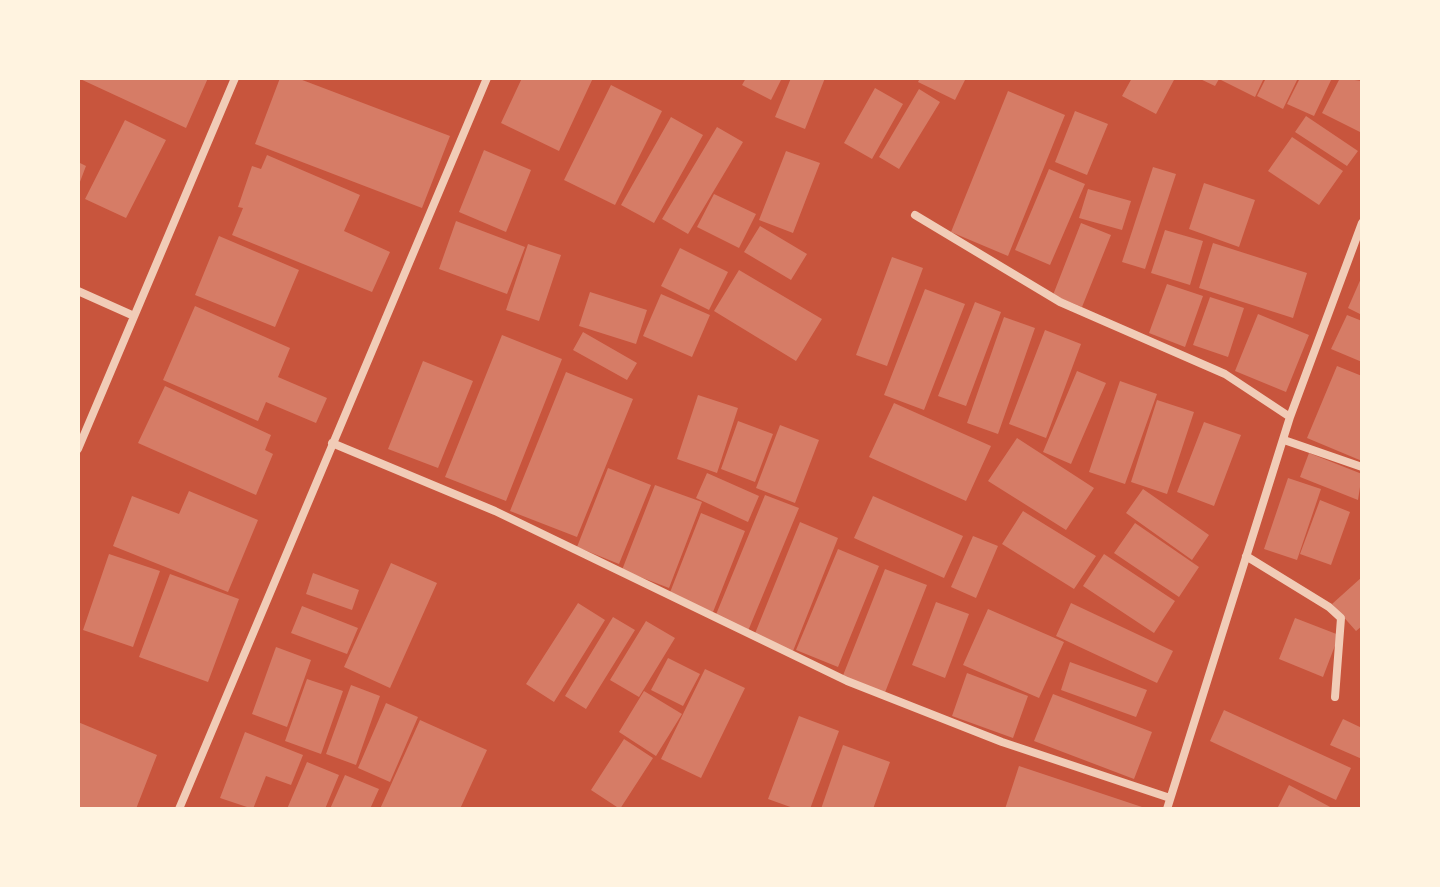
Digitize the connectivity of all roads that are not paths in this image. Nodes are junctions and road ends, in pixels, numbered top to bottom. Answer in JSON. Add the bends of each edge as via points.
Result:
{"nodes":[{"id":1,"x":235,"y":78,"type":"edge"},
{"id":2,"x":487,"y":78,"type":"edge"},
{"id":3,"x":915,"y":215,"type":"dead end"},
{"id":4,"x":1362,"y":223,"type":"edge"},
{"id":5,"x":78,"y":291,"type":"edge"},
{"id":6,"x":134,"y":316,"type":"junction"},
{"id":7,"x":1290,"y":417,"type":"junction"},
{"id":8,"x":1284,"y":440,"type":"junction"},
{"id":9,"x":332,"y":443,"type":"junction"},
{"id":10,"x":78,"y":449,"type":"edge"},
{"id":11,"x":1362,"y":467,"type":"edge"},
{"id":12,"x":1246,"y":556,"type":"junction"},
{"id":13,"x":1335,"y":697,"type":"dead end"},
{"id":14,"x":1170,"y":798,"type":"junction"},
{"id":15,"x":179,"y":809,"type":"edge"},
{"id":16,"x":1167,"y":809,"type":"edge"}],
"edges":[{"from":1,"to":6,"type":"street"},
{"from":2,"to":9,"type":"street"},
{"from":3,"to":7,"type":"street","via":[[1060,302],[1225,374]]},
{"from":4,"to":7,"type":"street"},
{"from":5,"to":6,"type":"street"},
{"from":6,"to":10,"type":"street"},
{"from":7,"to":8,"type":"street"},
{"from":8,"to":11,"type":"street"},
{"from":8,"to":12,"type":"street"},
{"from":9,"to":14,"type":"street","via":[[495,511],[872,691],[1002,742]]},
{"from":9,"to":15,"type":"street"},
{"from":12,"to":13,"type":"street","via":[[1341,618]]},
{"from":12,"to":14,"type":"street"},
{"from":14,"to":16,"type":"street"}]}
